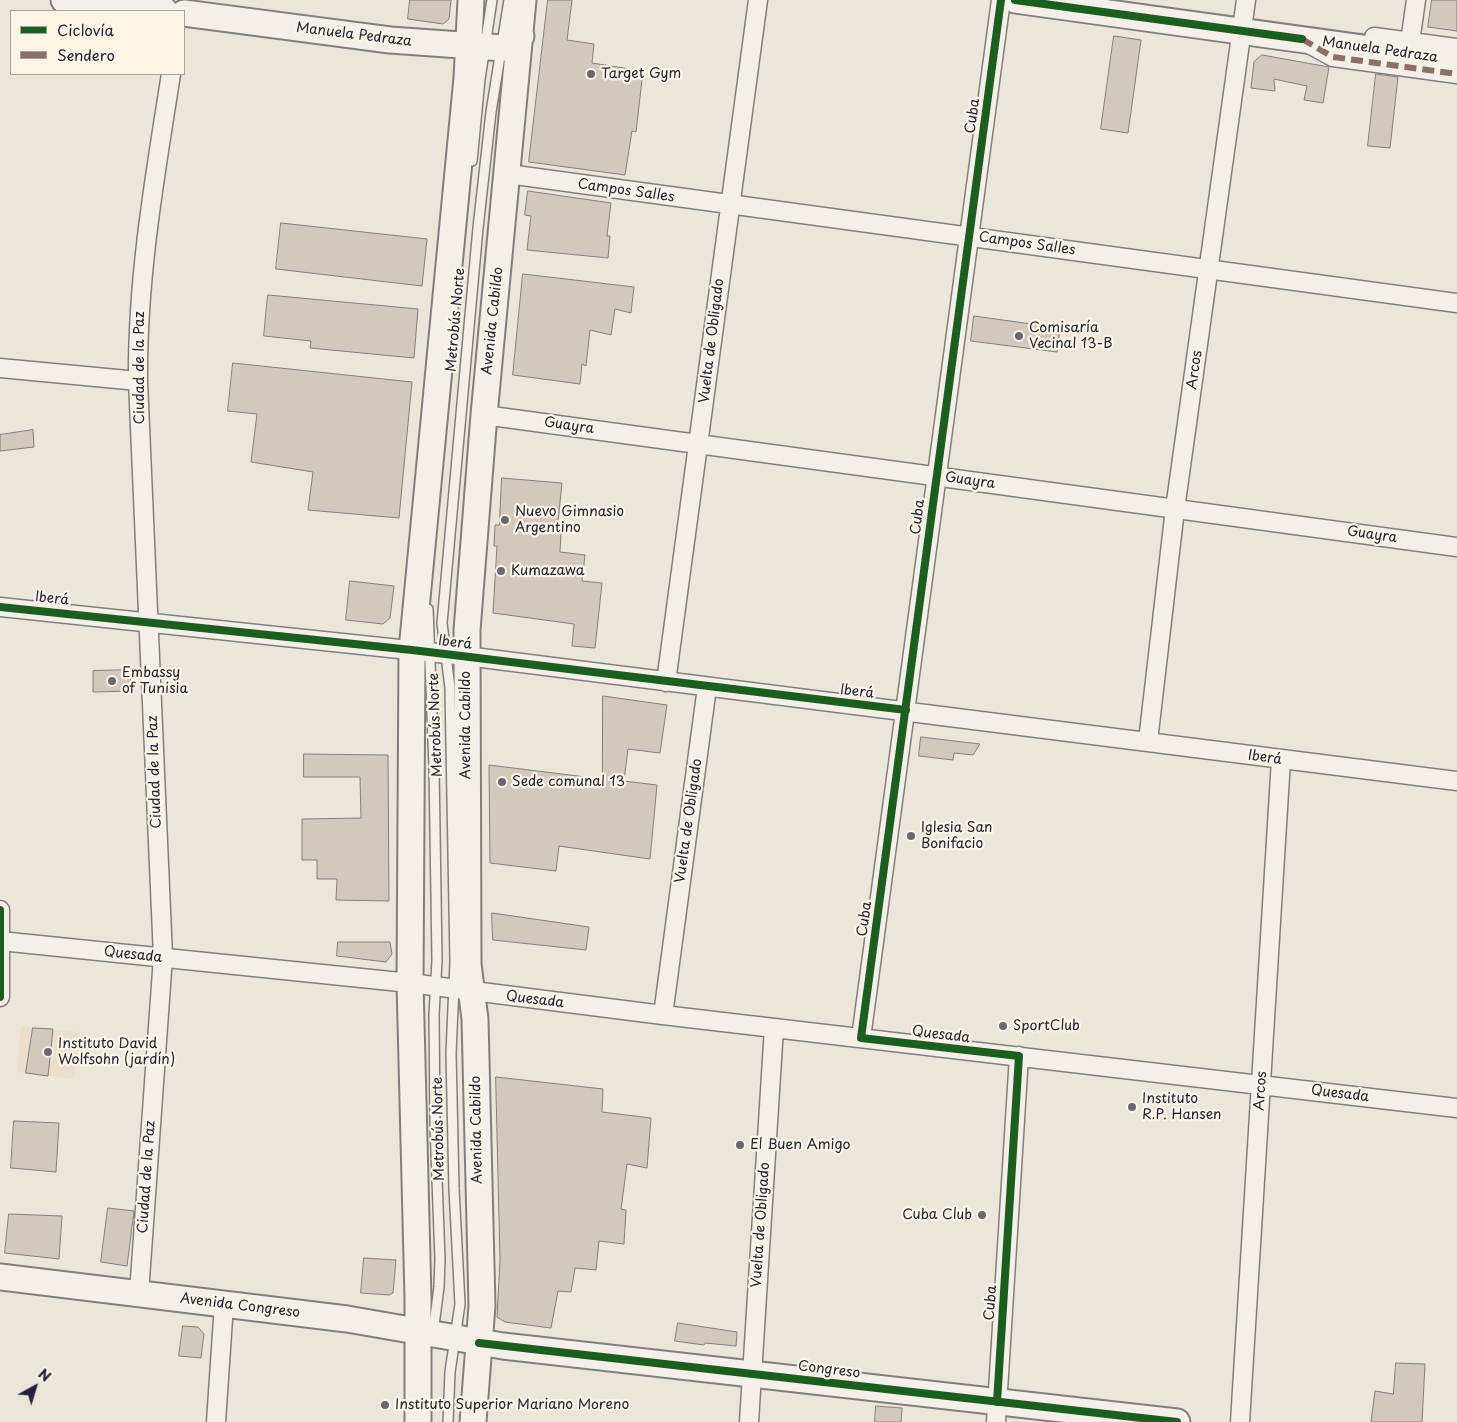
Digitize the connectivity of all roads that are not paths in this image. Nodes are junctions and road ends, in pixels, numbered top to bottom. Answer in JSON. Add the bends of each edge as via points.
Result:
{"nodes":[{"id":1,"x":64,"y":0,"type":"edge"},
{"id":2,"x":471,"y":0,"type":"edge"},
{"id":3,"x":492,"y":0,"type":"edge"},
{"id":4,"x":510,"y":0,"type":"edge"},
{"id":5,"x":523,"y":0,"type":"edge"},
{"id":6,"x":758,"y":0,"type":"edge"},
{"id":7,"x":1001,"y":0,"type":"edge"},
{"id":8,"x":1015,"y":0,"type":"edge"},
{"id":9,"x":1246,"y":0,"type":"edge"},
{"id":10,"x":1416,"y":0,"type":"edge"},
{"id":11,"x":156,"y":10,"type":"edge"},
{"id":12,"x":185,"y":12,"type":"edge"},
{"id":13,"x":1242,"y":31,"type":"junction"},
{"id":14,"x":1302,"y":39,"type":"junction"},
{"id":15,"x":1410,"y":42,"type":"junction"},
{"id":16,"x":494,"y":44,"type":"junction"},
{"id":17,"x":1457,"y":48,"type":"edge"},
{"id":18,"x":1457,"y":61,"type":"edge"},
{"id":19,"x":1457,"y":74,"type":"edge"},
{"id":20,"x":171,"y":75,"type":"edge"},
{"id":21,"x":508,"y":174,"type":"junction"},
{"id":22,"x":470,"y":176,"type":"dead end"},
{"id":23,"x":729,"y":205,"type":"junction"},
{"id":24,"x":969,"y":236,"type":"junction"},
{"id":25,"x":1209,"y":269,"type":"junction"},
{"id":26,"x":1457,"y":303,"type":"edge"},
{"id":27,"x":0,"y":368,"type":"edge"},
{"id":28,"x":138,"y":381,"type":"junction"},
{"id":29,"x":484,"y":415,"type":"junction"},
{"id":30,"x":698,"y":444,"type":"junction"},
{"id":31,"x":936,"y":477,"type":"junction"},
{"id":32,"x":1175,"y":509,"type":"junction"},
{"id":33,"x":1457,"y":546,"type":"edge"},
{"id":34,"x":429,"y":601,"type":"dead end"},
{"id":35,"x":0,"y":607,"type":"edge"},
{"id":36,"x":149,"y":621,"type":"junction"},
{"id":37,"x":438,"y":653,"type":"junction"},
{"id":38,"x":666,"y":682,"type":"junction"},
{"id":39,"x":707,"y":687,"type":"junction"},
{"id":40,"x":906,"y":710,"type":"junction"},
{"id":41,"x":1148,"y":742,"type":"junction"},
{"id":42,"x":1281,"y":760,"type":"junction"},
{"id":43,"x":1457,"y":781,"type":"edge"},
{"id":44,"x":0,"y":910,"type":"edge"},
{"id":45,"x":1,"y":941,"type":"edge"},
{"id":46,"x":163,"y":958,"type":"junction"},
{"id":47,"x":410,"y":983,"type":"junction"},
{"id":48,"x":454,"y":990,"type":"junction"},
{"id":49,"x":0,"y":997,"type":"edge"},
{"id":50,"x":663,"y":1016,"type":"junction"},
{"id":51,"x":774,"y":1028,"type":"junction"},
{"id":52,"x":861,"y":1038,"type":"junction"},
{"id":53,"x":1019,"y":1056,"type":"junction"},
{"id":54,"x":1262,"y":1084,"type":"junction"},
{"id":55,"x":1457,"y":1108,"type":"edge"},
{"id":56,"x":0,"y":1277,"type":"edge"},
{"id":57,"x":139,"y":1293,"type":"junction"},
{"id":58,"x":224,"y":1304,"type":"junction"},
{"id":59,"x":443,"y":1337,"type":"junction"},
{"id":60,"x":752,"y":1374,"type":"junction"},
{"id":61,"x":996,"y":1412,"type":"edge"},
{"id":62,"x":216,"y":1422,"type":"edge"},
{"id":63,"x":418,"y":1422,"type":"edge"},
{"id":64,"x":448,"y":1422,"type":"edge"},
{"id":65,"x":474,"y":1422,"type":"edge"},
{"id":66,"x":748,"y":1422,"type":"edge"},
{"id":67,"x":1177,"y":1422,"type":"edge"},
{"id":68,"x":1240,"y":1422,"type":"edge"}],
"edges":[{"from":1,"to":11,"type":"main road"},
{"from":2,"to":16,"type":"main road","name":"Avenida Cabildo"},
{"from":3,"to":16,"type":"lane","name":"Metrobús Norte"},
{"from":4,"to":16,"type":"lane","name":"Metrobús Norte"},
{"from":5,"to":16,"type":"main road","name":"Avenida Cabildo"},
{"from":6,"to":23,"type":"street","name":"Vuelta de Obligado"},
{"from":7,"to":24,"type":"street","name":"Cuba"},
{"from":8,"to":13,"type":"main road","name":"Manuela Pedraza"},
{"from":9,"to":13,"type":"street","name":"Arcos"},
{"from":10,"to":15,"type":"street"},
{"from":12,"to":16,"type":"main road","name":"Manuela Pedraza","via":[[390,40]]},
{"from":13,"to":14,"type":"main road","name":"Manuela Pedraza"},
{"from":13,"to":25,"type":"street","name":"Arcos"},
{"from":14,"to":15,"type":"street","name":"Manuela Pedraza","via":[[1341,33]]},
{"from":14,"to":18,"type":"main road","name":"Manuela Pedraza"},
{"from":14,"to":19,"type":"street","name":"Manuela Pedraza","via":[[1333,57]]},
{"from":15,"to":17,"type":"street","name":"Manuela Pedraza"},
{"from":16,"to":21,"type":"main road","name":"Avenida Cabildo"},
{"from":16,"to":22,"type":"lane","name":"Metrobús Norte"},
{"from":16,"to":37,"type":"main road","name":"Avenida Cabildo"},
{"from":16,"to":37,"type":"lane","name":"Metrobús Norte","via":[[491,112]]},
{"from":20,"to":28,"type":"street","name":"Ciudad de la Paz","via":[[146,230],[138,324]]},
{"from":21,"to":23,"type":"street","name":"Campos Salles"},
{"from":21,"to":29,"type":"main road","name":"Avenida Cabildo"},
{"from":23,"to":24,"type":"street","name":"Campos Salles"},
{"from":23,"to":30,"type":"street","name":"Vuelta de Obligado"},
{"from":24,"to":25,"type":"street","name":"Campos Salles"},
{"from":24,"to":31,"type":"street","name":"Cuba"},
{"from":25,"to":26,"type":"street","name":"Campos Salles"},
{"from":25,"to":32,"type":"street","name":"Arcos"},
{"from":27,"to":28,"type":"street"},
{"from":28,"to":36,"type":"street","name":"Ciudad de la Paz"},
{"from":29,"to":30,"type":"street","name":"Guayra"},
{"from":29,"to":37,"type":"main road","name":"Avenida Cabildo"},
{"from":30,"to":31,"type":"street","name":"Guayra"},
{"from":30,"to":38,"type":"street","name":"Vuelta de Obligado"},
{"from":31,"to":32,"type":"street","name":"Guayra"},
{"from":31,"to":40,"type":"street","name":"Cuba"},
{"from":32,"to":33,"type":"street","name":"Guayra"},
{"from":32,"to":41,"type":"street","name":"Arcos"},
{"from":34,"to":37,"type":"lane","name":"Metrobús Norte","via":[[427,619]]},
{"from":35,"to":36,"type":"street","name":"Iberá"},
{"from":36,"to":37,"type":"street","name":"Iberá"},
{"from":36,"to":46,"type":"street","name":"Ciudad de la Paz"},
{"from":37,"to":38,"type":"street","name":"Iberá"},
{"from":37,"to":47,"type":"main road","name":"Avenida Cabildo"},
{"from":37,"to":48,"type":"lane","name":"Metrobús Norte","via":[[434,767]]},
{"from":37,"to":48,"type":"main road","name":"Avenida Cabildo","via":[[468,964]]},
{"from":38,"to":39,"type":"street","name":"Iberá"},
{"from":39,"to":40,"type":"street","name":"Iberá"},
{"from":39,"to":50,"type":"street","name":"Vuelta de Obligado"},
{"from":40,"to":41,"type":"street","name":"Iberá"},
{"from":40,"to":52,"type":"street","name":"Cuba"},
{"from":41,"to":42,"type":"street","name":"Iberá"},
{"from":42,"to":43,"type":"street","name":"Iberá"},
{"from":42,"to":54,"type":"street","name":"Arcos"},
{"from":44,"to":45,"type":"street"},
{"from":45,"to":46,"type":"street","name":"Quesada"},
{"from":45,"to":49,"type":"street"},
{"from":46,"to":47,"type":"street","name":"Quesada"},
{"from":46,"to":57,"type":"street","name":"Ciudad de la Paz"},
{"from":47,"to":48,"type":"street","name":"Quesada"},
{"from":47,"to":59,"type":"main road","name":"Avenida Cabildo"},
{"from":48,"to":50,"type":"street","name":"Quesada"},
{"from":48,"to":59,"type":"lane","name":"Metrobús Norte","via":[[434,1015]]},
{"from":48,"to":59,"type":"main road","name":"Avenida Cabildo","via":[[475,1019],[481,1286]]},
{"from":50,"to":51,"type":"street","name":"Quesada"},
{"from":51,"to":52,"type":"street","name":"Quesada"},
{"from":51,"to":60,"type":"street","name":"Vuelta de Obligado"},
{"from":52,"to":53,"type":"street","name":"Quesada"},
{"from":53,"to":54,"type":"street","name":"Quesada"},
{"from":53,"to":61,"type":"street","name":"Cuba"},
{"from":54,"to":55,"type":"street","name":"Quesada"},
{"from":54,"to":68,"type":"street","name":"Arcos"},
{"from":56,"to":57,"type":"main road","name":"Avenida Congreso"},
{"from":57,"to":58,"type":"main road","name":"Avenida Congreso"},
{"from":58,"to":59,"type":"main road","name":"Avenida Congreso"},
{"from":58,"to":62,"type":"street"},
{"from":59,"to":60,"type":"main road","name":"Congreso"},
{"from":59,"to":63,"type":"main road","name":"Avenida Cabildo"},
{"from":59,"to":64,"type":"lane","name":"Metrobús Norte","via":[[450,1372]]},
{"from":59,"to":65,"type":"main road","name":"Avenida Cabildo"},
{"from":60,"to":61,"type":"main road","name":"Congreso"},
{"from":60,"to":66,"type":"street","name":"Vuelta de Obligado"},
{"from":61,"to":67,"type":"main road","name":"Congreso"}]}
